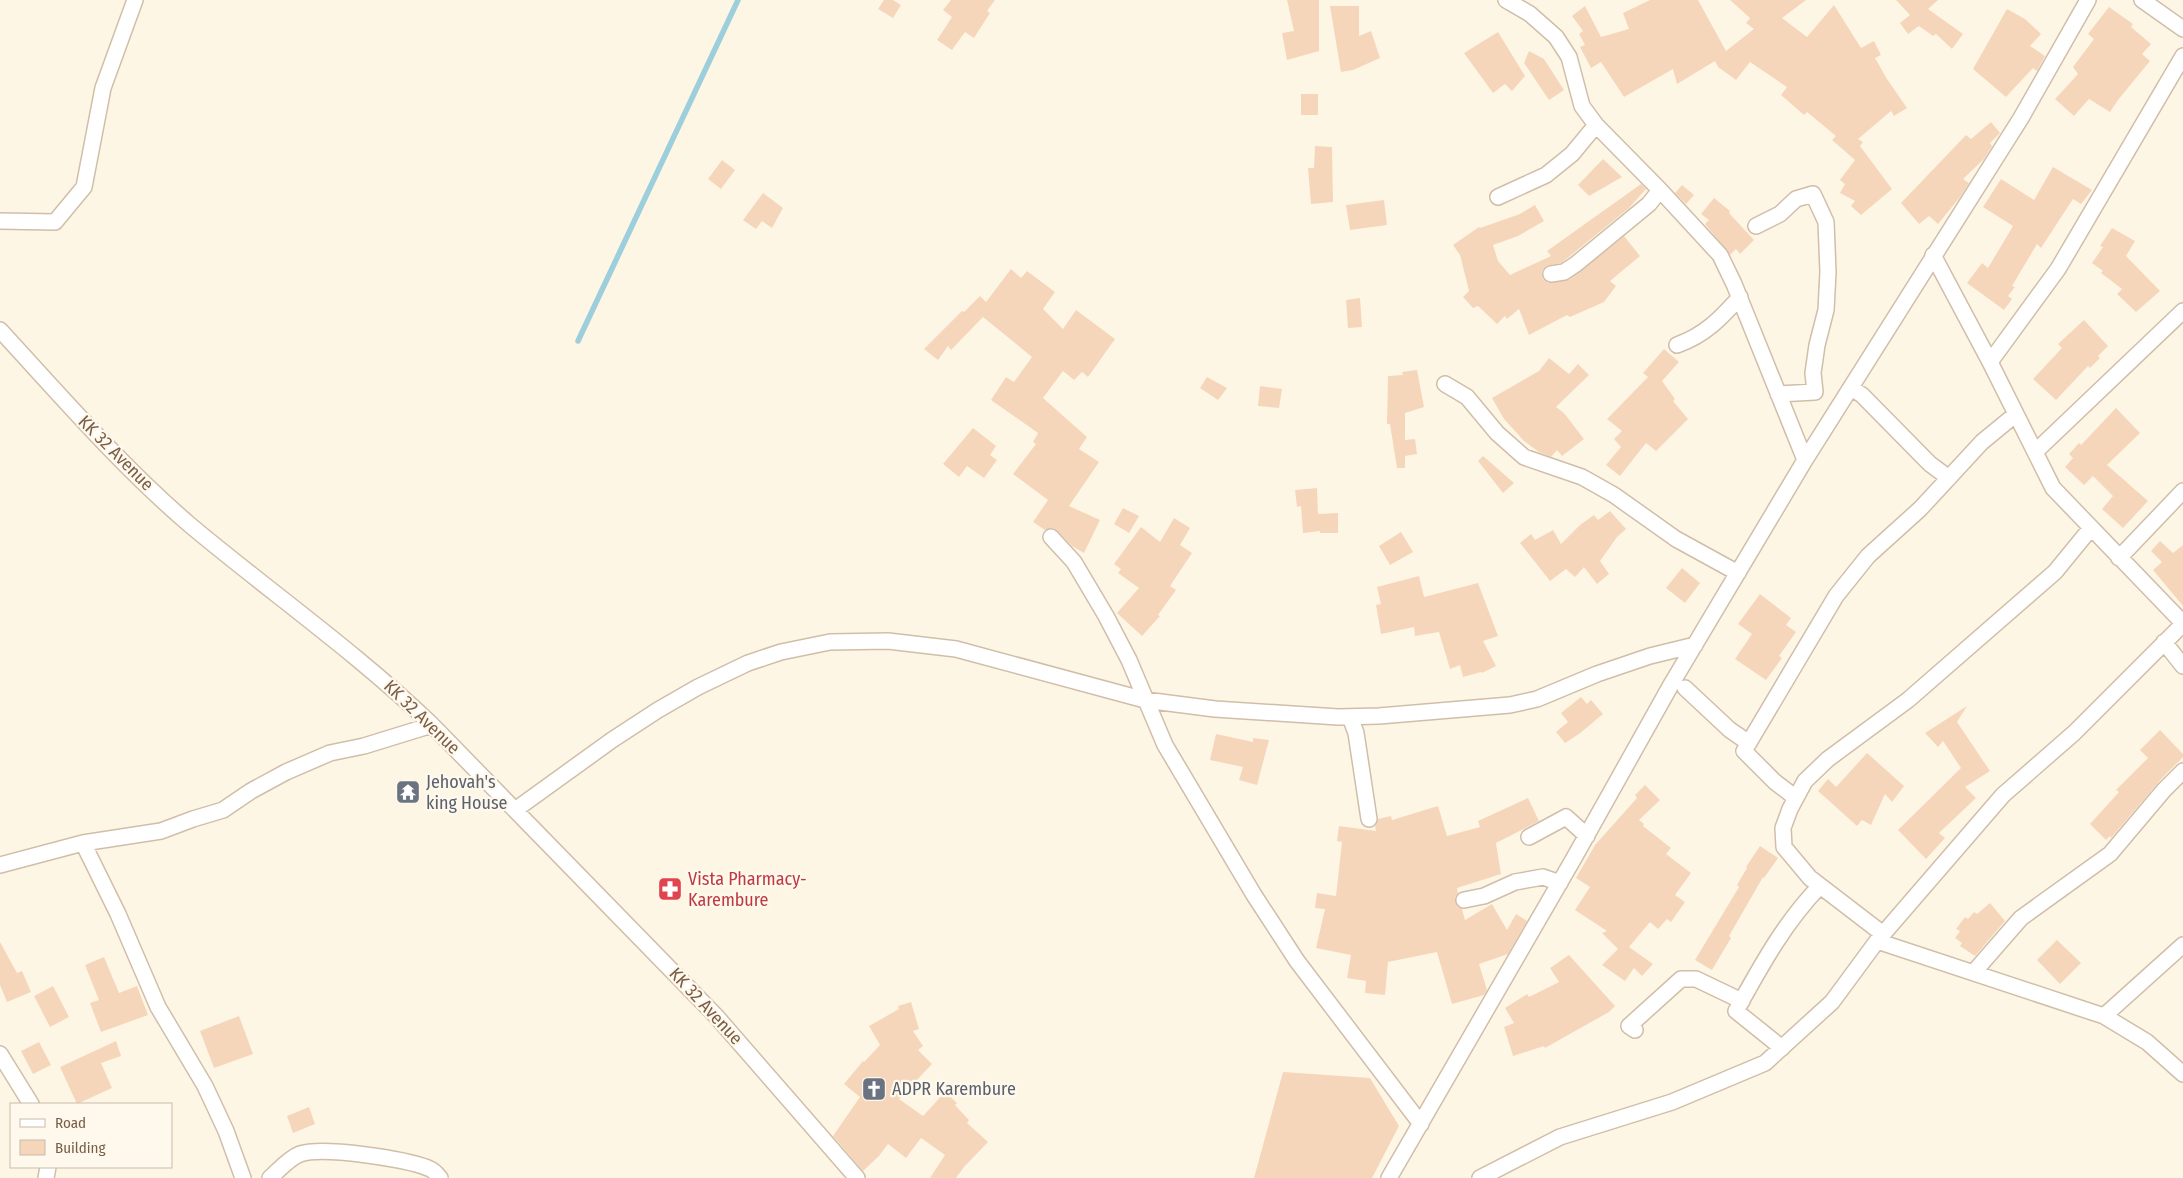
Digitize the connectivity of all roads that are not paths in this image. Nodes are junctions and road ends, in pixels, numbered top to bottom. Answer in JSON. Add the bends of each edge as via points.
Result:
{"nodes":[{"id":1,"x":135,"y":0,"type":"edge"},
{"id":2,"x":1506,"y":0,"type":"edge"},
{"id":3,"x":2088,"y":0,"type":"edge"},
{"id":4,"x":2142,"y":0,"type":"edge"},
{"id":5,"x":2183,"y":29,"type":"edge"},
{"id":6,"x":2183,"y":56,"type":"edge"},
{"id":7,"x":1596,"y":125,"type":"junction"},
{"id":8,"x":1660,"y":190,"type":"junction"},
{"id":9,"x":1498,"y":197,"type":"dead end"},
{"id":10,"x":0,"y":221,"type":"edge"},
{"id":11,"x":1756,"y":226,"type":"dead end"},
{"id":12,"x":1933,"y":255,"type":"junction"},
{"id":13,"x":1551,"y":274,"type":"dead end"},
{"id":14,"x":1740,"y":297,"type":"junction"},
{"id":15,"x":2183,"y":311,"type":"edge"},
{"id":16,"x":0,"y":330,"type":"edge"},
{"id":17,"x":1677,"y":346,"type":"dead end"},
{"id":18,"x":1990,"y":362,"type":"junction"},
{"id":19,"x":1445,"y":384,"type":"dead end"},
{"id":20,"x":1851,"y":388,"type":"junction"},
{"id":21,"x":1778,"y":394,"type":"junction"},
{"id":22,"x":2016,"y":414,"type":"junction"},
{"id":23,"x":2035,"y":452,"type":"junction"},
{"id":24,"x":1805,"y":460,"type":"junction"},
{"id":25,"x":1949,"y":478,"type":"junction"},
{"id":26,"x":2183,"y":491,"type":"edge"},
{"id":27,"x":2091,"y":528,"type":"junction"},
{"id":28,"x":1051,"y":537,"type":"dead end"},
{"id":29,"x":2119,"y":558,"type":"junction"},
{"id":30,"x":1738,"y":572,"type":"junction"},
{"id":31,"x":2183,"y":623,"type":"edge"},
{"id":32,"x":2164,"y":642,"type":"junction"},
{"id":33,"x":1695,"y":645,"type":"junction"},
{"id":34,"x":2183,"y":666,"type":"edge"},
{"id":35,"x":1685,"y":688,"type":"dead end"},
{"id":36,"x":1145,"y":700,"type":"junction"},
{"id":37,"x":1350,"y":717,"type":"junction"},
{"id":38,"x":432,"y":725,"type":"junction"},
{"id":39,"x":1749,"y":744,"type":"junction"},
{"id":40,"x":2183,"y":771,"type":"edge"},
{"id":41,"x":1796,"y":798,"type":"junction"},
{"id":42,"x":515,"y":810,"type":"junction"},
{"id":43,"x":1369,"y":819,"type":"dead end"},
{"id":44,"x":1587,"y":836,"type":"junction"},
{"id":45,"x":1529,"y":837,"type":"dead end"},
{"id":46,"x":83,"y":843,"type":"junction"},
{"id":47,"x":0,"y":865,"type":"edge"},
{"id":48,"x":1560,"y":883,"type":"junction"},
{"id":49,"x":1820,"y":886,"type":"junction"},
{"id":50,"x":1464,"y":900,"type":"dead end"},
{"id":51,"x":1880,"y":937,"type":"junction"},
{"id":52,"x":2183,"y":945,"type":"edge"},
{"id":53,"x":1974,"y":972,"type":"junction"},
{"id":54,"x":1742,"y":1000,"type":"junction"},
{"id":55,"x":2104,"y":1016,"type":"junction"},
{"id":56,"x":1635,"y":1030,"type":"dead end"},
{"id":57,"x":1782,"y":1048,"type":"junction"},
{"id":58,"x":0,"y":1054,"type":"edge"},
{"id":59,"x":2183,"y":1074,"type":"edge"},
{"id":60,"x":30,"y":1103,"type":"edge"},
{"id":61,"x":1420,"y":1124,"type":"junction"},
{"id":62,"x":243,"y":1178,"type":"edge"},
{"id":63,"x":270,"y":1178,"type":"edge"},
{"id":64,"x":440,"y":1178,"type":"edge"},
{"id":65,"x":857,"y":1178,"type":"edge"},
{"id":66,"x":1389,"y":1178,"type":"edge"},
{"id":67,"x":1480,"y":1178,"type":"edge"}],
"edges":[{"from":1,"to":10,"type":"street","via":[[104,88],[84,187],[55,222]]},
{"from":2,"to":7,"type":"street","via":[[1530,14],[1556,37],[1569,57],[1582,106]]},
{"from":3,"to":12,"type":"street","via":[[2021,118]]},
{"from":4,"to":5,"type":"street"},
{"from":6,"to":18,"type":"street","via":[[2058,269]]},
{"from":7,"to":8,"type":"street"},
{"from":7,"to":9,"type":"street","via":[[1572,154],[1546,175]]},
{"from":8,"to":13,"type":"street","via":[[1649,204],[1576,264],[1564,272]]},
{"from":8,"to":14,"type":"street","via":[[1720,255]]},
{"from":11,"to":21,"type":"street","via":[[1780,214],[1796,199],[1813,194],[1826,222],[1826,310],[1813,373],[1815,392]]},
{"from":12,"to":18,"type":"street"},
{"from":12,"to":20,"type":"street"},
{"from":14,"to":17,"type":"street","via":[[1697,338]]},
{"from":14,"to":21,"type":"street"},
{"from":15,"to":23,"type":"street"},
{"from":16,"to":38,"type":"street","name":"KK 32 Avenue","via":[[105,444],[189,524],[389,684]]},
{"from":18,"to":22,"type":"street"},
{"from":19,"to":30,"type":"street","via":[[1467,397],[1497,433],[1524,457],[1582,477],[1614,495],[1676,539]]},
{"from":20,"to":24,"type":"street"},
{"from":20,"to":25,"type":"street","via":[[1930,464]]},
{"from":21,"to":24,"type":"street"},
{"from":22,"to":23,"type":"street"},
{"from":22,"to":25,"type":"street","via":[[1982,442]]},
{"from":23,"to":27,"type":"street","via":[[2053,488]]},
{"from":24,"to":30,"type":"street"},
{"from":25,"to":39,"type":"street","via":[[1868,556],[1836,596]]},
{"from":26,"to":29,"type":"street"},
{"from":27,"to":29,"type":"street"},
{"from":27,"to":41,"type":"street","via":[[2054,572],[1908,700],[1828,759],[1805,781]]},
{"from":28,"to":36,"type":"street","via":[[1074,562],[1102,608]]},
{"from":29,"to":31,"type":"street"},
{"from":30,"to":33,"type":"street"},
{"from":31,"to":32,"type":"street"},
{"from":32,"to":34,"type":"street"},
{"from":32,"to":51,"type":"street","via":[[2074,733],[2003,795]]},
{"from":33,"to":37,"type":"street","via":[[1650,656],[1528,701]]},
{"from":33,"to":44,"type":"street"},
{"from":35,"to":39,"type":"street"},
{"from":36,"to":37,"type":"street","via":[[1215,709]]},
{"from":36,"to":42,"type":"street","via":[[956,649],[888,641],[822,643],[748,663],[698,687],[612,740]]},
{"from":36,"to":61,"type":"street","via":[[1165,745],[1259,904],[1297,961]]},
{"from":37,"to":43,"type":"street","via":[[1356,733]]},
{"from":38,"to":42,"type":"street","name":"KK 32 Avenue"},
{"from":38,"to":46,"type":"street","via":[[330,753],[286,772],[223,810],[161,831]]},
{"from":39,"to":41,"type":"street","via":[[1744,751]]},
{"from":40,"to":53,"type":"street","via":[[2110,854],[2020,918]]},
{"from":41,"to":49,"type":"street","via":[[1783,828],[1784,847]]},
{"from":42,"to":65,"type":"street","name":"KK 32 Avenue","via":[[716,1016]]},
{"from":44,"to":45,"type":"street","via":[[1566,816]]},
{"from":44,"to":48,"type":"street"},
{"from":46,"to":47,"type":"street"},
{"from":46,"to":62,"type":"street","via":[[158,1007],[205,1086]]},
{"from":48,"to":50,"type":"street","via":[[1542,877],[1516,882],[1484,896]]},
{"from":48,"to":61,"type":"street"},
{"from":49,"to":51,"type":"street"},
{"from":49,"to":54,"type":"street","via":[[1798,908]]},
{"from":51,"to":53,"type":"street"},
{"from":51,"to":57,"type":"street","via":[[1832,1002]]},
{"from":52,"to":55,"type":"street"},
{"from":53,"to":55,"type":"street"},
{"from":54,"to":56,"type":"street","via":[[1696,979],[1681,979],[1629,1026]]},
{"from":54,"to":57,"type":"street","via":[[1736,1011]]},
{"from":55,"to":59,"type":"street","via":[[2147,1042]]},
{"from":57,"to":67,"type":"street","via":[[1765,1063],[1672,1102],[1560,1137]]},
{"from":58,"to":60,"type":"street"},
{"from":61,"to":66,"type":"street"},
{"from":63,"to":64,"type":"street","via":[[298,1155],[334,1151],[414,1164],[434,1171]]}]}
